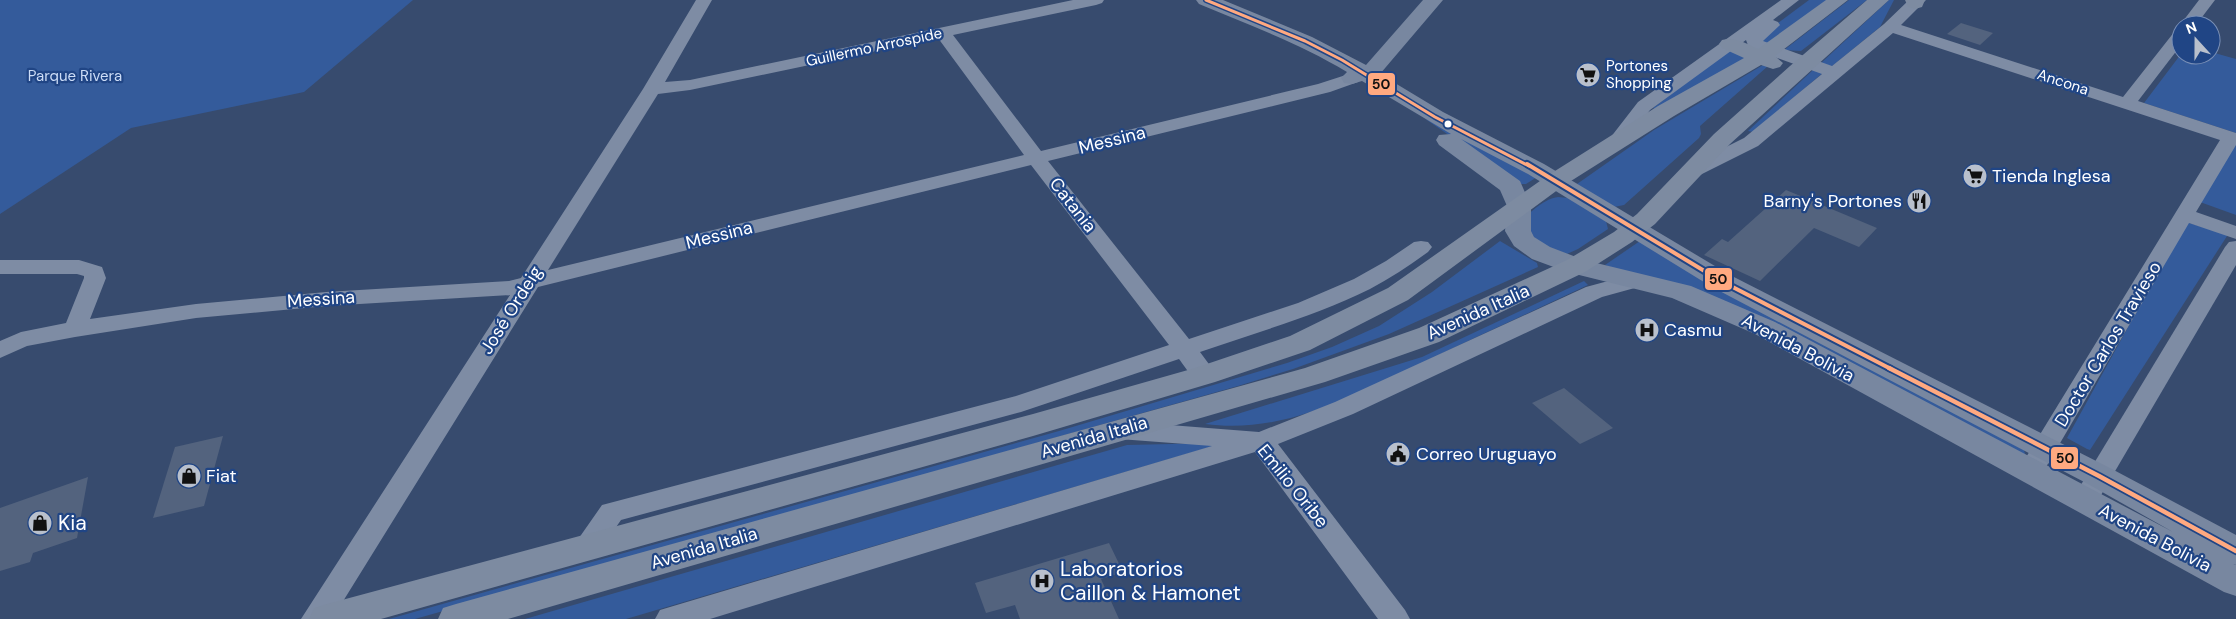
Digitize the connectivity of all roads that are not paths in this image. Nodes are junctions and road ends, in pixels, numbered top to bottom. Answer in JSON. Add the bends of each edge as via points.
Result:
{"nodes":[{"id":1,"x":704,"y":0,"type":"edge"},
{"id":2,"x":1096,"y":0,"type":"edge"},
{"id":3,"x":1206,"y":0,"type":"edge"},
{"id":4,"x":1433,"y":0,"type":"edge"},
{"id":5,"x":1791,"y":0,"type":"edge"},
{"id":6,"x":1805,"y":0,"type":"edge"},
{"id":7,"x":1838,"y":0,"type":"edge"},
{"id":8,"x":1879,"y":0,"type":"edge"},
{"id":9,"x":2207,"y":0,"type":"edge"},
{"id":10,"x":1916,"y":1,"type":"edge"},
{"id":11,"x":2196,"y":15,"type":"edge"},
{"id":12,"x":1890,"y":27,"type":"junction"},
{"id":13,"x":943,"y":33,"type":"junction"},
{"id":14,"x":1294,"y":38,"type":"junction"},
{"id":15,"x":1728,"y":44,"type":"junction"},
{"id":16,"x":2171,"y":47,"type":"edge"},
{"id":17,"x":1390,"y":50,"type":"junction"},
{"id":18,"x":1766,"y":54,"type":"junction"},
{"id":19,"x":1332,"y":55,"type":"junction"},
{"id":20,"x":1805,"y":63,"type":"junction"},
{"id":21,"x":1834,"y":73,"type":"junction"},
{"id":22,"x":1359,"y":76,"type":"junction"},
{"id":23,"x":652,"y":89,"type":"junction"},
{"id":24,"x":2127,"y":103,"type":"junction"},
{"id":25,"x":2234,"y":138,"type":"edge"},
{"id":26,"x":1722,"y":139,"type":"junction"},
{"id":27,"x":1616,"y":142,"type":"junction"},
{"id":28,"x":1036,"y":158,"type":"junction"},
{"id":29,"x":1691,"y":172,"type":"junction"},
{"id":30,"x":1555,"y":180,"type":"junction"},
{"id":31,"x":1518,"y":206,"type":"junction"},
{"id":32,"x":2188,"y":209,"type":"junction"},
{"id":33,"x":2236,"y":219,"type":"edge"},
{"id":34,"x":1635,"y":228,"type":"junction"},
{"id":35,"x":2236,"y":233,"type":"edge"},
{"id":36,"x":1421,"y":247,"type":"dead end"},
{"id":37,"x":2236,"y":247,"type":"edge"},
{"id":38,"x":1576,"y":266,"type":"junction"},
{"id":39,"x":0,"y":267,"type":"edge"},
{"id":40,"x":1634,"y":281,"type":"junction"},
{"id":41,"x":529,"y":283,"type":"junction"},
{"id":42,"x":75,"y":329,"type":"junction"},
{"id":43,"x":1186,"y":348,"type":"junction"},
{"id":44,"x":0,"y":350,"type":"edge"},
{"id":45,"x":1206,"y":375,"type":"junction"},
{"id":46,"x":1118,"y":430,"type":"junction"},
{"id":47,"x":1261,"y":441,"type":"junction"},
{"id":48,"x":2037,"y":461,"type":"junction"},
{"id":49,"x":2092,"y":488,"type":"junction"},
{"id":50,"x":586,"y":548,"type":"junction"},
{"id":51,"x":2236,"y":551,"type":"edge"},
{"id":52,"x":2236,"y":582,"type":"edge"},
{"id":53,"x":316,"y":619,"type":"edge"},
{"id":54,"x":327,"y":619,"type":"edge"},
{"id":55,"x":456,"y":619,"type":"edge"},
{"id":56,"x":670,"y":619,"type":"edge"},
{"id":57,"x":1396,"y":619,"type":"edge"}],
"edges":[{"from":1,"to":23,"type":"street","name":"José Ordeig"},
{"from":2,"to":13,"type":"street","name":"Guillermo Arrospide"},
{"from":3,"to":14,"type":"street","name":"Avenida Bolivia"},
{"from":4,"to":17,"type":"street"},
{"from":5,"to":15,"type":"street","name":"Avenida Italia"},
{"from":6,"to":18,"type":"street","via":[[1754,38],[1755,44]]},
{"from":7,"to":18,"type":"main road","name":"Avenida Italia"},
{"from":8,"to":20,"type":"main road","name":"Avenida Italia"},
{"from":9,"to":11,"type":"street"},
{"from":10,"to":12,"type":"street","name":"Avenida Italia"},
{"from":12,"to":21,"type":"street","name":"Avenida Italia"},
{"from":12,"to":24,"type":"street","name":"Ancona"},
{"from":13,"to":23,"type":"street","name":"Guillermo Arrospide","via":[[690,86]]},
{"from":13,"to":28,"type":"street","name":"Catania"},
{"from":14,"to":19,"type":"street","name":"Avenida Bolivia"},
{"from":14,"to":22,"type":"street","name":"Avenida Bolivia"},
{"from":15,"to":18,"type":"main road"},
{"from":15,"to":27,"type":"street","name":"Avenida Italia","via":[[1644,106]]},
{"from":16,"to":24,"type":"street"},
{"from":17,"to":19,"type":"street","via":[[1370,55]]},
{"from":17,"to":22,"type":"street","via":[[1373,70]]},
{"from":18,"to":20,"type":"street"},
{"from":18,"to":26,"type":"main road","via":[[1777,68],[1721,117],[1717,124]]},
{"from":18,"to":27,"type":"main road","name":"Avenida Italia"},
{"from":19,"to":22,"type":"street","name":"Avenida Bolivia"},
{"from":20,"to":21,"type":"street"},
{"from":20,"to":26,"type":"main road","name":"Avenida Italia"},
{"from":21,"to":29,"type":"street","name":"Avenida Italia","via":[[1751,142]]},
{"from":22,"to":28,"type":"street","name":"Messina","via":[[1324,88]]},
{"from":22,"to":30,"type":"street","name":"Avenida Bolivia"},
{"from":22,"to":31,"type":"street","name":"Avenida Bolivia","via":[[1499,176],[1511,186]]},
{"from":23,"to":41,"type":"street","name":"José Ordeig"},
{"from":24,"to":25,"type":"street","name":"Ancona"},
{"from":25,"to":32,"type":"street","name":"Doctor Carlos Travieso"},
{"from":26,"to":29,"type":"main road","name":"Avenida Italia"},
{"from":27,"to":30,"type":"main road","name":"Avenida Italia"},
{"from":28,"to":41,"type":"street","name":"Messina"},
{"from":28,"to":43,"type":"street","name":"Catania"},
{"from":29,"to":34,"type":"main road","name":"Avenida Italia"},
{"from":30,"to":31,"type":"main road","name":"Avenida Italia"},
{"from":30,"to":34,"type":"street","name":"Avenida Bolivia"},
{"from":31,"to":38,"type":"street","name":"Avenida Bolivia","via":[[1518,231],[1524,241],[1541,253]]},
{"from":31,"to":45,"type":"main road","name":"Avenida Italia","via":[[1459,252],[1382,303],[1300,343]]},
{"from":32,"to":33,"type":"street"},
{"from":32,"to":35,"type":"street"},
{"from":32,"to":48,"type":"street","name":"Doctor Carlos Travieso"},
{"from":34,"to":38,"type":"main road","name":"Avenida Italia"},
{"from":34,"to":48,"type":"street","name":"Avenida Bolivia","via":[[1721,281]]},
{"from":36,"to":43,"type":"street","via":[[1362,284],[1306,308]]},
{"from":37,"to":49,"type":"street"},
{"from":38,"to":40,"type":"street","name":"Avenida Bolivia"},
{"from":38,"to":46,"type":"main road","name":"Avenida Italia","via":[[1429,335],[1356,362]]},
{"from":39,"to":42,"type":"street","via":[[79,267],[94,272],[95,278]]},
{"from":40,"to":47,"type":"street","name":"Avenida Italia","via":[[1594,292],[1344,408]]},
{"from":40,"to":48,"type":"street","name":"Avenida Bolivia","via":[[1681,292],[1764,328]]},
{"from":41,"to":42,"type":"street","name":"Messina","via":[[510,288],[196,311]]},
{"from":41,"to":53,"type":"street","name":"José Ordeig"},
{"from":42,"to":44,"type":"street","name":"Messina","via":[[21,340]]},
{"from":43,"to":45,"type":"street","name":"Catania"},
{"from":43,"to":50,"type":"street","via":[[1021,404],[612,512]]},
{"from":45,"to":50,"type":"main road","name":"Avenida Italia"},
{"from":46,"to":47,"type":"street","name":"Emilio Oribe"},
{"from":46,"to":55,"type":"main road","name":"Avenida Italia"},
{"from":47,"to":56,"type":"street","name":"Avenida Italia"},
{"from":47,"to":57,"type":"street","name":"Emilio Oribe"},
{"from":48,"to":49,"type":"street","name":"Avenida Bolivia"},
{"from":49,"to":51,"type":"street","name":"Avenida Bolivia"},
{"from":49,"to":52,"type":"street","name":"Avenida Bolivia"},
{"from":50,"to":54,"type":"main road","name":"Avenida Italia"}]}
